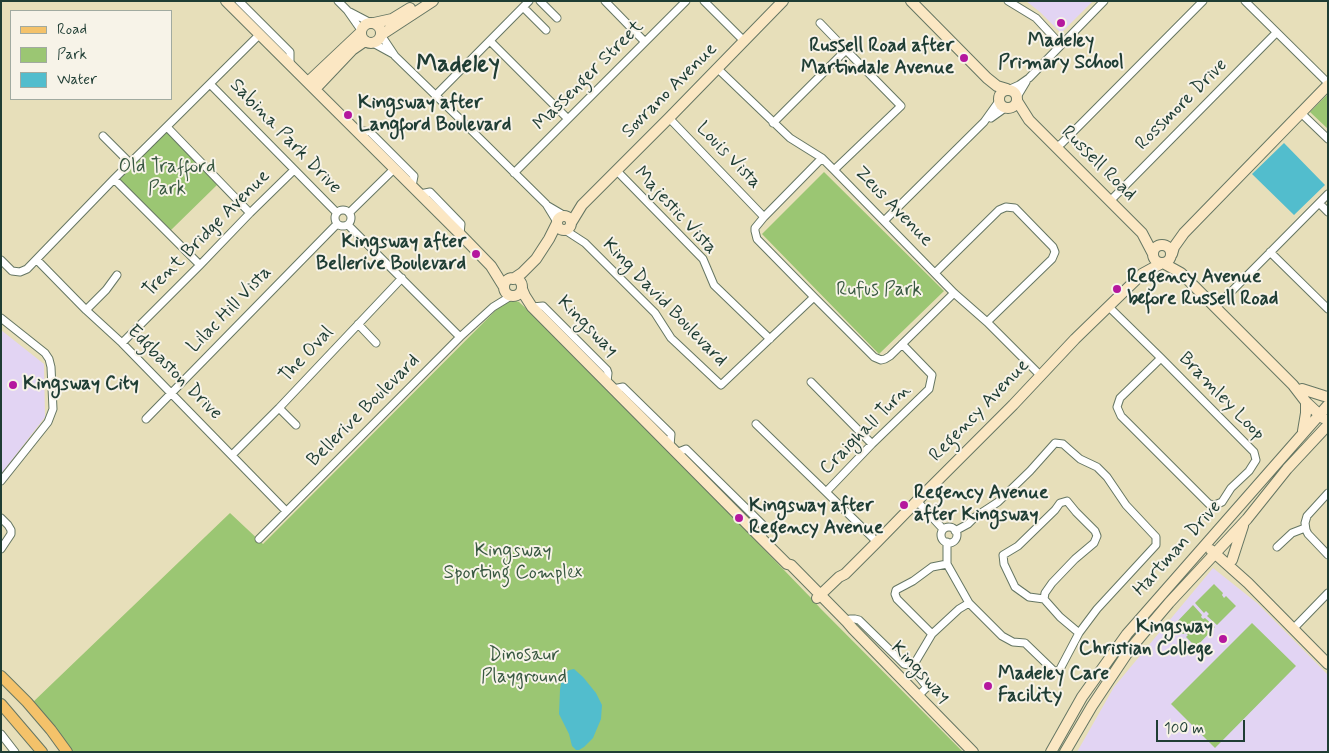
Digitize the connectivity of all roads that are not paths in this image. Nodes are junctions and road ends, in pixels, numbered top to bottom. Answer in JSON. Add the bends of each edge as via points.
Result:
{"nodes":[{"id":1,"x":226,"y":1,"type":"edge"},
{"id":2,"x":239,"y":1,"type":"edge"},
{"id":3,"x":338,"y":1,"type":"edge"},
{"id":4,"x":421,"y":1,"type":"edge"},
{"id":5,"x":433,"y":1,"type":"edge"},
{"id":6,"x":529,"y":1,"type":"edge"},
{"id":7,"x":540,"y":1,"type":"edge"},
{"id":8,"x":605,"y":1,"type":"edge"},
{"id":9,"x":686,"y":1,"type":"edge"},
{"id":10,"x":704,"y":1,"type":"edge"},
{"id":11,"x":783,"y":1,"type":"edge"},
{"id":12,"x":911,"y":1,"type":"edge"},
{"id":13,"x":1008,"y":1,"type":"edge"},
{"id":14,"x":1104,"y":1,"type":"edge"},
{"id":15,"x":1204,"y":1,"type":"edge"},
{"id":16,"x":1245,"y":1,"type":"edge"},
{"id":17,"x":523,"y":7,"type":"junction"},
{"id":18,"x":347,"y":10,"type":"junction"},
{"id":19,"x":557,"y":18,"type":"dead end"},
{"id":20,"x":373,"y":23,"type":"junction"},
{"id":21,"x":820,"y":23,"type":"dead end"},
{"id":22,"x":546,"y":30,"type":"dead end"},
{"id":23,"x":1276,"y":33,"type":"junction"},
{"id":24,"x":259,"y":35,"type":"junction"},
{"id":25,"x":381,"y":35,"type":"junction"},
{"id":26,"x":365,"y":36,"type":"junction"},
{"id":27,"x":490,"y":41,"type":"junction"},
{"id":28,"x":744,"y":41,"type":"junction"},
{"id":29,"x":645,"y":42,"type":"junction"},
{"id":30,"x":1061,"y":45,"type":"junction"},
{"id":31,"x":846,"y":50,"type":"junction"},
{"id":32,"x":395,"y":56,"type":"junction"},
{"id":33,"x":290,"y":64,"type":"junction"},
{"id":34,"x":718,"y":68,"type":"junction"},
{"id":35,"x":986,"y":78,"type":"junction"},
{"id":36,"x":1029,"y":78,"type":"junction"},
{"id":37,"x":210,"y":84,"type":"junction"},
{"id":38,"x":1328,"y":84,"type":"edge"},
{"id":39,"x":311,"y":86,"type":"junction"},
{"id":40,"x":1008,"y":89,"type":"junction"},
{"id":41,"x":436,"y":95,"type":"junction"},
{"id":42,"x":1017,"y":99,"type":"junction"},
{"id":43,"x":1003,"y":104,"type":"junction"},
{"id":44,"x":1301,"y":112,"type":"junction"},
{"id":45,"x":669,"y":118,"type":"junction"},
{"id":46,"x":568,"y":119,"type":"junction"},
{"id":47,"x":1029,"y":120,"type":"junction"},
{"id":48,"x":773,"y":123,"type":"junction"},
{"id":49,"x":166,"y":127,"type":"junction"},
{"id":50,"x":358,"y":133,"type":"junction"},
{"id":51,"x":103,"y":136,"type":"dead end"},
{"id":52,"x":1328,"y":139,"type":"edge"},
{"id":53,"x":1057,"y":147,"type":"junction"},
{"id":54,"x":822,"y":158,"type":"junction"},
{"id":55,"x":130,"y":164,"type":"junction"},
{"id":56,"x":394,"y":168,"type":"junction"},
{"id":57,"x":294,"y":170,"type":"junction"},
{"id":58,"x":616,"y":170,"type":"junction"},
{"id":59,"x":834,"y":170,"type":"junction"},
{"id":60,"x":514,"y":173,"type":"junction"},
{"id":61,"x":114,"y":179,"type":"junction"},
{"id":62,"x":412,"y":186,"type":"junction"},
{"id":63,"x":1328,"y":194,"type":"edge"},
{"id":64,"x":1110,"y":200,"type":"junction"},
{"id":65,"x":1319,"y":203,"type":"junction"},
{"id":66,"x":1328,"y":212,"type":"edge"},
{"id":67,"x":250,"y":213,"type":"junction"},
{"id":68,"x":337,"y":213,"type":"junction"},
{"id":69,"x":349,"y":213,"type":"junction"},
{"id":70,"x":764,"y":217,"type":"junction"},
{"id":71,"x":884,"y":221,"type":"junction"},
{"id":72,"x":565,"y":223,"type":"junction"},
{"id":73,"x":337,"y":224,"type":"junction"},
{"id":74,"x":348,"y":225,"type":"junction"},
{"id":75,"x":1184,"y":233,"type":"junction"},
{"id":76,"x":1142,"y":234,"type":"junction"},
{"id":77,"x":1162,"y":245,"type":"junction"},
{"id":78,"x":1270,"y":252,"type":"junction"},
{"id":79,"x":1153,"y":255,"type":"junction"},
{"id":80,"x":1171,"y":255,"type":"junction"},
{"id":81,"x":536,"y":259,"type":"junction"},
{"id":82,"x":1,"y":260,"type":"edge"},
{"id":83,"x":37,"y":260,"type":"junction"},
{"id":84,"x":1162,"y":263,"type":"junction"},
{"id":85,"x":200,"y":265,"type":"junction"},
{"id":86,"x":935,"y":272,"type":"junction"},
{"id":87,"x":1181,"y":273,"type":"junction"},
{"id":88,"x":1142,"y":274,"type":"junction"},
{"id":89,"x":117,"y":275,"type":"dead end"},
{"id":90,"x":402,"y":278,"type":"junction"},
{"id":91,"x":510,"y":288,"type":"junction"},
{"id":92,"x":522,"y":288,"type":"junction"},
{"id":93,"x":954,"y":293,"type":"junction"},
{"id":94,"x":814,"y":297,"type":"junction"},
{"id":95,"x":531,"y":306,"type":"junction"},
{"id":96,"x":1108,"y":307,"type":"junction"},
{"id":97,"x":1216,"y":307,"type":"junction"},
{"id":98,"x":1328,"y":309,"type":"edge"},
{"id":99,"x":86,"y":310,"type":"junction"},
{"id":100,"x":1,"y":318,"type":"edge"},
{"id":101,"x":987,"y":322,"type":"junction"},
{"id":102,"x":358,"y":324,"type":"junction"},
{"id":103,"x":460,"y":337,"type":"junction"},
{"id":104,"x":770,"y":340,"type":"junction"},
{"id":105,"x":122,"y":343,"type":"junction"},
{"id":106,"x":376,"y":343,"type":"dead end"},
{"id":107,"x":902,"y":344,"type":"junction"},
{"id":108,"x":1161,"y":358,"type":"junction"},
{"id":109,"x":1040,"y":375,"type":"junction"},
{"id":110,"x":811,"y":382,"type":"dead end"},
{"id":111,"x":1298,"y":387,"type":"junction"},
{"id":112,"x":172,"y":394,"type":"junction"},
{"id":113,"x":1328,"y":397,"type":"edge"},
{"id":114,"x":1306,"y":402,"type":"junction"},
{"id":115,"x":279,"y":408,"type":"junction"},
{"id":116,"x":1325,"y":410,"type":"edge"},
{"id":117,"x":146,"y":419,"type":"dead end"},
{"id":118,"x":1328,"y":423,"type":"edge"},
{"id":119,"x":756,"y":424,"type":"dead end"},
{"id":120,"x":296,"y":425,"type":"dead end"},
{"id":121,"x":1303,"y":432,"type":"junction"},
{"id":122,"x":872,"y":444,"type":"junction"},
{"id":123,"x":232,"y":455,"type":"junction"},
{"id":124,"x":1,"y":481,"type":"edge"},
{"id":125,"x":826,"y":492,"type":"junction"},
{"id":126,"x":1328,"y":493,"type":"edge"},
{"id":127,"x":917,"y":501,"type":"junction"},
{"id":128,"x":286,"y":511,"type":"junction"},
{"id":129,"x":1,"y":518,"type":"edge"},
{"id":130,"x":1244,"y":522,"type":"junction"},
{"id":131,"x":1305,"y":528,"type":"junction"},
{"id":132,"x":943,"y":529,"type":"junction"},
{"id":133,"x":955,"y":531,"type":"junction"},
{"id":134,"x":259,"y":539,"type":"dead end"},
{"id":135,"x":877,"y":542,"type":"junction"},
{"id":136,"x":947,"y":542,"type":"junction"},
{"id":137,"x":1208,"y":542,"type":"junction"},
{"id":138,"x":1278,"y":547,"type":"dead end"},
{"id":139,"x":1,"y":549,"type":"edge"},
{"id":140,"x":1217,"y":551,"type":"junction"},
{"id":141,"x":1328,"y":554,"type":"edge"},
{"id":142,"x":1232,"y":560,"type":"junction"},
{"id":143,"x":947,"y":564,"type":"junction"},
{"id":144,"x":1328,"y":593,"type":"edge"},
{"id":145,"x":821,"y":599,"type":"junction"},
{"id":146,"x":1044,"y":599,"type":"junction"},
{"id":147,"x":969,"y":603,"type":"junction"},
{"id":148,"x":850,"y":626,"type":"junction"},
{"id":149,"x":1295,"y":627,"type":"junction"},
{"id":150,"x":1079,"y":633,"type":"junction"},
{"id":151,"x":932,"y":634,"type":"junction"},
{"id":152,"x":1328,"y":657,"type":"edge"},
{"id":153,"x":1328,"y":664,"type":"edge"},
{"id":154,"x":912,"y":666,"type":"junction"},
{"id":155,"x":1,"y":676,"type":"edge"},
{"id":156,"x":918,"y":696,"type":"junction"},
{"id":157,"x":1,"y":704,"type":"edge"},
{"id":158,"x":1,"y":734,"type":"edge"},
{"id":159,"x":962,"y":741,"type":"junction"},
{"id":160,"x":16,"y":752,"type":"edge"},
{"id":161,"x":42,"y":752,"type":"edge"},
{"id":162,"x":67,"y":752,"type":"edge"},
{"id":163,"x":969,"y":752,"type":"edge"},
{"id":164,"x":973,"y":752,"type":"edge"},
{"id":165,"x":1051,"y":752,"type":"edge"},
{"id":166,"x":1065,"y":752,"type":"edge"}],
"edges":[{"from":1,"to":24,"type":"street","name":"Kingsway"},
{"from":2,"to":33,"type":"street","name":"Kingsway","via":[[290,52]]},
{"from":3,"to":18,"type":"street"},
{"from":4,"to":20,"type":"street","via":[[392,19]]},
{"from":5,"to":25,"type":"street"},
{"from":6,"to":17,"type":"street"},
{"from":7,"to":19,"type":"street"},
{"from":8,"to":29,"type":"street"},
{"from":9,"to":29,"type":"street","name":"Massenger Street"},
{"from":10,"to":28,"type":"street"},
{"from":11,"to":28,"type":"street","name":"Sovrano Avenue"},
{"from":12,"to":35,"type":"street","name":"Russell Road"},
{"from":13,"to":30,"type":"street","via":[[1036,18]]},
{"from":14,"to":30,"type":"street"},
{"from":15,"to":53,"type":"street"},
{"from":16,"to":23,"type":"street"},
{"from":17,"to":22,"type":"street"},
{"from":17,"to":27,"type":"street"},
{"from":18,"to":20,"type":"street"},
{"from":18,"to":26,"type":"street"},
{"from":20,"to":25,"type":"street","via":[[380,28]]},
{"from":20,"to":26,"type":"street","via":[[365,25]]},
{"from":21,"to":31,"type":"street"},
{"from":23,"to":38,"type":"street"},
{"from":23,"to":64,"type":"street","name":"Rossmore Drive"},
{"from":24,"to":33,"type":"street","name":"Kingsway"},
{"from":24,"to":37,"type":"street"},
{"from":25,"to":26,"type":"street","via":[[379,40]]},
{"from":25,"to":32,"type":"street","name":"King David Boulevard"},
{"from":26,"to":32,"type":"street","name":"King David Boulevard"},
{"from":26,"to":39,"type":"street"},
{"from":27,"to":41,"type":"street"},
{"from":27,"to":46,"type":"street"},
{"from":28,"to":34,"type":"street","name":"Sovrano Avenue"},
{"from":29,"to":46,"type":"street","name":"Massenger Street"},
{"from":30,"to":36,"type":"street"},
{"from":31,"to":48,"type":"street"},
{"from":31,"to":59,"type":"street","via":[[900,106]]},
{"from":32,"to":41,"type":"street","name":"King David Boulevard"},
{"from":33,"to":39,"type":"street","name":"Kingsway"},
{"from":34,"to":45,"type":"street","name":"Sovrano Avenue"},
{"from":34,"to":48,"type":"street","name":"Zeus Avenue"},
{"from":35,"to":40,"type":"street","name":"Russell Road"},
{"from":35,"to":43,"type":"street","name":"Russell Road"},
{"from":36,"to":40,"type":"street"},
{"from":36,"to":42,"type":"street"},
{"from":37,"to":49,"type":"street"},
{"from":37,"to":57,"type":"street","name":"Sabina Park Drive"},
{"from":38,"to":44,"type":"street"},
{"from":39,"to":50,"type":"street","name":"Kingsway"},
{"from":40,"to":42,"type":"street","via":[[1015,92]]},
{"from":40,"to":43,"type":"street","via":[[1002,91]]},
{"from":41,"to":60,"type":"street","name":"King David Boulevard"},
{"from":42,"to":43,"type":"street","via":[[1014,106]]},
{"from":42,"to":47,"type":"street","name":"Russell Road"},
{"from":43,"to":47,"type":"street","name":"Russell Road"},
{"from":43,"to":71,"type":"street"},
{"from":44,"to":52,"type":"street"},
{"from":44,"to":75,"type":"street"},
{"from":45,"to":58,"type":"street","name":"Sovrano Avenue"},
{"from":45,"to":70,"type":"street","name":"Louis Vista"},
{"from":46,"to":60,"type":"street","name":"Massenger Street"},
{"from":47,"to":53,"type":"street","name":"Russell Road"},
{"from":48,"to":54,"type":"street","name":"Zeus Avenue"},
{"from":49,"to":55,"type":"street"},
{"from":49,"to":67,"type":"street"},
{"from":50,"to":56,"type":"street","name":"Kingsway"},
{"from":50,"to":62,"type":"street","name":"Kingsway","via":[[370,132],[414,176]]},
{"from":51,"to":55,"type":"street"},
{"from":53,"to":64,"type":"street","name":"Russell Road"},
{"from":54,"to":59,"type":"street","name":"Zeus Avenue"},
{"from":54,"to":70,"type":"street"},
{"from":55,"to":61,"type":"street"},
{"from":56,"to":62,"type":"street","name":"Kingsway"},
{"from":56,"to":69,"type":"street"},
{"from":57,"to":67,"type":"street","name":"Trent Bridge Avenue"},
{"from":57,"to":68,"type":"street","name":"Sabina Park Drive"},
{"from":58,"to":72,"type":"street","name":"Sovrano Avenue"},
{"from":58,"to":104,"type":"street","name":"Majestic Vista","via":[[703,259],[714,285]]},
{"from":59,"to":71,"type":"street","name":"Zeus Avenue"},
{"from":60,"to":72,"type":"street","name":"King David Boulevard"},
{"from":61,"to":83,"type":"street"},
{"from":61,"to":85,"type":"street"},
{"from":62,"to":91,"type":"street","name":"Kingsway"},
{"from":63,"to":65,"type":"street"},
{"from":64,"to":76,"type":"street","name":"Russell Road"},
{"from":65,"to":66,"type":"street"},
{"from":65,"to":78,"type":"street"},
{"from":67,"to":85,"type":"street","name":"Trent Bridge Avenue"},
{"from":68,"to":69,"type":"street"},
{"from":68,"to":73,"type":"street"},
{"from":69,"to":74,"type":"street"},
{"from":70,"to":94,"type":"street","via":[[755,228],[757,239]]},
{"from":71,"to":86,"type":"street","name":"Zeus Avenue"},
{"from":72,"to":81,"type":"street","name":"Sovrano Avenue"},
{"from":72,"to":104,"type":"street","name":"King David Boulevard","via":[[656,313],[671,338],[721,385]]},
{"from":73,"to":74,"type":"street"},
{"from":73,"to":112,"type":"street","name":"Lilac Hill Vista"},
{"from":74,"to":90,"type":"street"},
{"from":75,"to":77,"type":"street"},
{"from":75,"to":80,"type":"street"},
{"from":76,"to":77,"type":"street","name":"Russell Road"},
{"from":76,"to":79,"type":"street","name":"Russell Road"},
{"from":77,"to":79,"type":"street"},
{"from":77,"to":80,"type":"street","via":[[1169,248]]},
{"from":78,"to":97,"type":"street"},
{"from":78,"to":98,"type":"street"},
{"from":79,"to":84,"type":"street"},
{"from":79,"to":88,"type":"street","name":"Regency Avenue"},
{"from":80,"to":84,"type":"street"},
{"from":80,"to":87,"type":"street"},
{"from":81,"to":91,"type":"street","name":"Sovrano Avenue"},
{"from":81,"to":92,"type":"street","name":"Sovrano Avenue"},
{"from":82,"to":83,"type":"street","via":[[12,271],[20,272]]},
{"from":83,"to":99,"type":"street","name":"Edgbaston Drive"},
{"from":84,"to":87,"type":"street"},
{"from":84,"to":88,"type":"street","name":"Regency Avenue"},
{"from":85,"to":105,"type":"street","name":"Trent Bridge Avenue"},
{"from":86,"to":93,"type":"street","name":"Zeus Avenue"},
{"from":86,"to":101,"type":"street","via":[[999,210],[1015,208],[1055,252],[1052,259]]},
{"from":87,"to":97,"type":"street"},
{"from":88,"to":96,"type":"street","name":"Regency Avenue"},
{"from":89,"to":99,"type":"street"},
{"from":90,"to":102,"type":"street","name":"The Oval"},
{"from":90,"to":103,"type":"street"},
{"from":91,"to":92,"type":"street","name":"Kingsway","via":[[520,282]]},
{"from":91,"to":95,"type":"street","name":"Kingsway"},
{"from":91,"to":103,"type":"street","name":"Bellerive Boulevard"},
{"from":92,"to":95,"type":"street","name":"Kingsway"},
{"from":93,"to":101,"type":"street","name":"Zeus Avenue"},
{"from":93,"to":107,"type":"street"},
{"from":94,"to":104,"type":"street"},
{"from":94,"to":107,"type":"street","via":[[874,357],[888,358]]},
{"from":95,"to":145,"type":"street","name":"Kingsway","via":[[791,565]]},
{"from":96,"to":108,"type":"street","name":"Bramley Loop"},
{"from":96,"to":109,"type":"street","name":"Regency Avenue"},
{"from":97,"to":111,"type":"street"},
{"from":99,"to":105,"type":"street","name":"Edgbaston Drive"},
{"from":100,"to":124,"type":"street","via":[[49,359],[53,409],[48,422]]},
{"from":101,"to":109,"type":"street","name":"Zeus Avenue"},
{"from":102,"to":106,"type":"street","name":"The Oval"},
{"from":102,"to":115,"type":"street","name":"The Oval"},
{"from":103,"to":128,"type":"street","name":"Bellerive Boulevard"},
{"from":105,"to":112,"type":"street","name":"Edgbaston Drive"},
{"from":107,"to":122,"type":"street","name":"Craighall Turn","via":[[932,374],[929,389]]},
{"from":108,"to":108,"type":"street","name":"Bramley Loop","via":[[1120,398],[1117,407],[1121,416],[1209,504],[1215,505],[1222,502],[1249,471],[1256,460],[1254,452]]},
{"from":109,"to":127,"type":"street","name":"Regency Avenue"},
{"from":110,"to":122,"type":"street"},
{"from":111,"to":113,"type":"street"},
{"from":111,"to":114,"type":"street"},
{"from":111,"to":116,"type":"street"},
{"from":112,"to":117,"type":"street","name":"Lilac Hill Vista"},
{"from":112,"to":123,"type":"street","name":"Edgbaston Drive"},
{"from":114,"to":116,"type":"street"},
{"from":114,"to":121,"type":"street"},
{"from":115,"to":120,"type":"street","name":"The Oval"},
{"from":115,"to":123,"type":"street","name":"The Oval"},
{"from":116,"to":118,"type":"street"},
{"from":116,"to":121,"type":"street","name":"Hartman Drive"},
{"from":118,"to":130,"type":"street","name":"Hartman Drive"},
{"from":119,"to":125,"type":"street"},
{"from":121,"to":137,"type":"street","name":"Hartman Drive"},
{"from":122,"to":125,"type":"street","name":"Craighall Turn"},
{"from":123,"to":128,"type":"street","name":"Edgbaston Drive"},
{"from":125,"to":135,"type":"street"},
{"from":126,"to":131,"type":"street","via":[[1307,516]]},
{"from":127,"to":132,"type":"street"},
{"from":127,"to":135,"type":"street","name":"Regency Avenue"},
{"from":128,"to":134,"type":"street","name":"Bellerive Boulevard"},
{"from":129,"to":139,"type":"street","via":[[11,534]]},
{"from":130,"to":140,"type":"street","name":"Hartman Drive"},
{"from":130,"to":142,"type":"street"},
{"from":131,"to":138,"type":"street","via":[[1292,533]]},
{"from":131,"to":141,"type":"street"},
{"from":132,"to":133,"type":"street","via":[[951,527]]},
{"from":132,"to":136,"type":"street","via":[[941,536]]},
{"from":133,"to":136,"type":"street","via":[[955,539]]},
{"from":133,"to":150,"type":"street","via":[[998,502],[1055,443],[1063,444],[1080,459],[1097,467],[1156,537],[1156,545]]},
{"from":135,"to":145,"type":"street","name":"Regency Avenue"},
{"from":136,"to":143,"type":"street"},
{"from":137,"to":140,"type":"street"},
{"from":137,"to":165,"type":"street","name":"Hartman Drive","via":[[1122,641],[1082,697]]},
{"from":140,"to":142,"type":"street"},
{"from":140,"to":149,"type":"street"},
{"from":140,"to":166,"type":"street","name":"Hartman Drive","via":[[1130,648]]},
{"from":142,"to":149,"type":"street"},
{"from":143,"to":147,"type":"street"},
{"from":143,"to":151,"type":"street","via":[[932,567],[896,590],[897,599]]},
{"from":144,"to":149,"type":"street"},
{"from":145,"to":148,"type":"street","name":"Kingsway"},
{"from":146,"to":146,"type":"street","via":[[1052,583],[1094,543],[1097,536],[1067,501],[1060,503],[1018,546],[1003,555],[1015,587],[1030,597]]},
{"from":146,"to":150,"type":"street"},
{"from":147,"to":150,"type":"street","via":[[1002,636],[1025,644],[1054,671],[1059,672]]},
{"from":147,"to":151,"type":"street"},
{"from":148,"to":154,"type":"street","via":[[850,619],[859,620],[904,664]]},
{"from":148,"to":156,"type":"street","name":"Kingsway"},
{"from":149,"to":152,"type":"street"},
{"from":149,"to":153,"type":"street"},
{"from":151,"to":154,"type":"street"},
{"from":154,"to":156,"type":"street","via":[[927,687]]},
{"from":155,"to":162,"type":"main road","via":[[27,702]]},
{"from":156,"to":159,"type":"street","name":"Kingsway"},
{"from":157,"to":161,"type":"main road"},
{"from":158,"to":160,"type":"street"},
{"from":159,"to":163,"type":"street","name":"Kingsway"},
{"from":159,"to":164,"type":"street","name":"Kingsway"}]}
